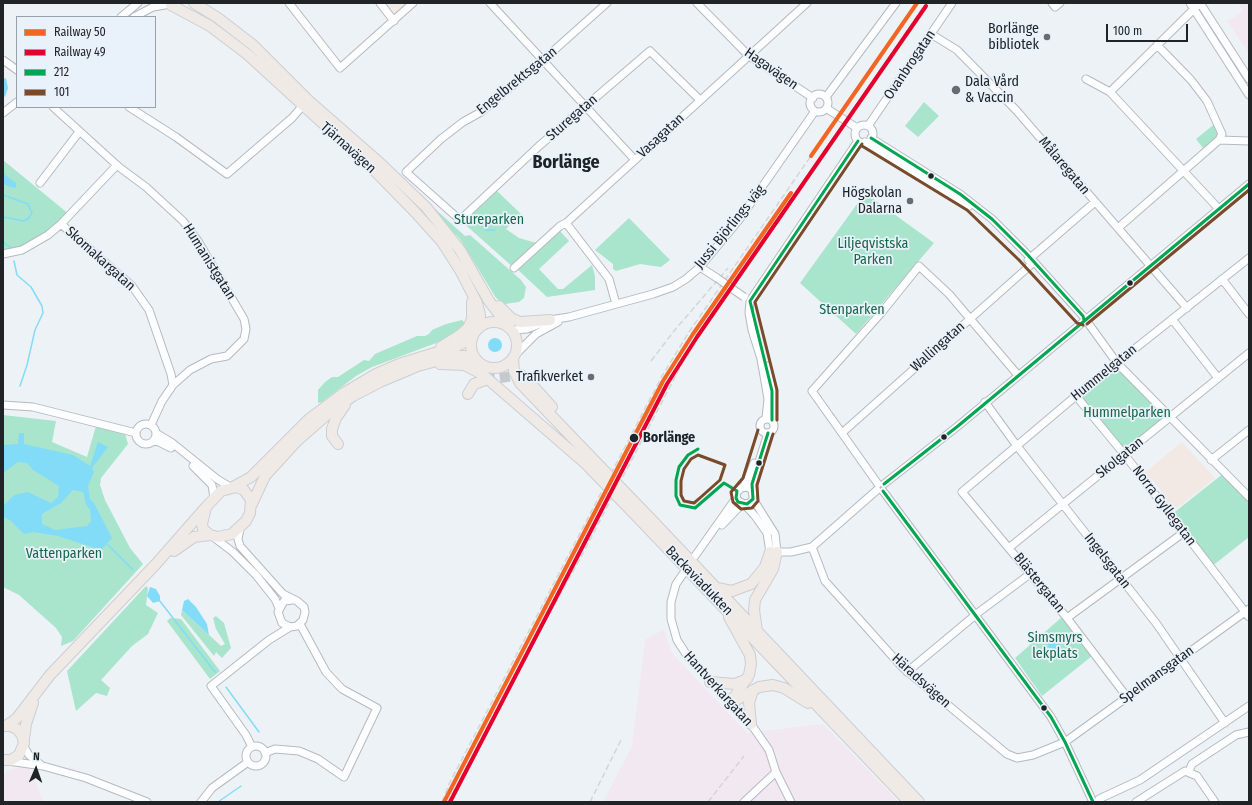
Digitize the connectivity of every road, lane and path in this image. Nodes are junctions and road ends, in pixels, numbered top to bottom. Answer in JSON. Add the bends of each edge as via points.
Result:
{"nodes":[{"id":1,"x":138,"y":3,"type":"edge"},
{"id":2,"x":194,"y":3,"type":"edge"},
{"id":3,"x":289,"y":3,"type":"edge"},
{"id":4,"x":380,"y":3,"type":"edge"},
{"id":5,"x":413,"y":3,"type":"edge"},
{"id":6,"x":490,"y":3,"type":"edge"},
{"id":7,"x":607,"y":3,"type":"edge"},
{"id":8,"x":697,"y":3,"type":"edge"},
{"id":9,"x":807,"y":3,"type":"edge"},
{"id":10,"x":896,"y":3,"type":"edge"},
{"id":11,"x":952,"y":3,"type":"edge"},
{"id":12,"x":1200,"y":3,"type":"edge"},
{"id":13,"x":169,"y":4,"type":"edge"},
{"id":14,"x":1192,"y":6,"type":"edge"},
{"id":15,"x":123,"y":16,"type":"edge"},
{"id":16,"x":136,"y":16,"type":"edge"},
{"id":17,"x":394,"y":21,"type":"junction"},
{"id":18,"x":931,"y":34,"type":"junction"},
{"id":19,"x":1157,"y":46,"type":"junction"},
{"id":20,"x":748,"y":55,"type":"junction"},
{"id":21,"x":3,"y":60,"type":"edge"},
{"id":22,"x":542,"y":61,"type":"junction"},
{"id":23,"x":16,"y":69,"type":"edge"},
{"id":24,"x":1086,"y":79,"type":"dead end"},
{"id":25,"x":1249,"y":79,"type":"edge"},
{"id":26,"x":1110,"y":92,"type":"junction"},
{"id":27,"x":1249,"y":95,"type":"edge"},
{"id":28,"x":826,"y":97,"type":"junction"},
{"id":29,"x":813,"y":98,"type":"junction"},
{"id":30,"x":700,"y":100,"type":"junction"},
{"id":31,"x":16,"y":103,"type":"edge"},
{"id":32,"x":305,"y":103,"type":"junction"},
{"id":33,"x":16,"y":106,"type":"edge"},
{"id":34,"x":585,"y":107,"type":"junction"},
{"id":35,"x":54,"y":108,"type":"edge"},
{"id":36,"x":131,"y":108,"type":"edge"},
{"id":37,"x":828,"y":109,"type":"junction"},
{"id":38,"x":815,"y":111,"type":"junction"},
{"id":39,"x":3,"y":115,"type":"edge"},
{"id":40,"x":868,"y":126,"type":"junction"},
{"id":41,"x":855,"y":127,"type":"junction"},
{"id":42,"x":79,"y":132,"type":"junction"},
{"id":43,"x":865,"y":140,"type":"junction"},
{"id":44,"x":1219,"y":140,"type":"junction"},
{"id":45,"x":1249,"y":141,"type":"edge"},
{"id":46,"x":635,"y":160,"type":"junction"},
{"id":47,"x":117,"y":165,"type":"junction"},
{"id":48,"x":1184,"y":172,"type":"junction"},
{"id":49,"x":40,"y":182,"type":"dead end"},
{"id":50,"x":1249,"y":184,"type":"edge"},
{"id":51,"x":1094,"y":202,"type":"junction"},
{"id":52,"x":1219,"y":209,"type":"junction"},
{"id":53,"x":460,"y":220,"type":"joint"},
{"id":54,"x":62,"y":224,"type":"junction"},
{"id":55,"x":566,"y":224,"type":"junction"},
{"id":56,"x":1118,"y":228,"type":"junction"},
{"id":57,"x":3,"y":254,"type":"edge"},
{"id":58,"x":1249,"y":258,"type":"edge"},
{"id":59,"x":1031,"y":261,"type":"junction"},
{"id":60,"x":1150,"y":265,"type":"junction"},
{"id":61,"x":700,"y":267,"type":"junction"},
{"id":62,"x":514,"y":268,"type":"dead end"},
{"id":63,"x":1222,"y":279,"type":"junction"},
{"id":64,"x":481,"y":285,"type":"junction"},
{"id":65,"x":469,"y":286,"type":"junction"},
{"id":66,"x":747,"y":299,"type":"junction"},
{"id":67,"x":616,"y":304,"type":"junction"},
{"id":68,"x":1246,"y":305,"type":"edge"},
{"id":69,"x":1187,"y":308,"type":"junction"},
{"id":70,"x":1249,"y":314,"type":"edge"},
{"id":71,"x":569,"y":317,"type":"junction"},
{"id":72,"x":970,"y":318,"type":"junction"},
{"id":73,"x":1172,"y":319,"type":"junction"},
{"id":74,"x":550,"y":320,"type":"junction"},
{"id":75,"x":1084,"y":320,"type":"junction"},
{"id":76,"x":479,"y":328,"type":"junction"},
{"id":77,"x":511,"y":328,"type":"junction"},
{"id":78,"x":472,"y":338,"type":"junction"},
{"id":79,"x":1249,"y":353,"type":"edge"},
{"id":80,"x":431,"y":354,"type":"junction"},
{"id":81,"x":515,"y":357,"type":"junction"},
{"id":82,"x":475,"y":359,"type":"junction"},
{"id":83,"x":1117,"y":363,"type":"junction"},
{"id":84,"x":418,"y":366,"type":"junction"},
{"id":85,"x":483,"y":366,"type":"junction"},
{"id":86,"x":1017,"y":374,"type":"junction"},
{"id":87,"x":521,"y":375,"type":"dead end"},
{"id":88,"x":1218,"y":378,"type":"junction"},
{"id":89,"x":485,"y":380,"type":"tunnel mouth"},
{"id":90,"x":173,"y":385,"type":"junction"},
{"id":91,"x":468,"y":394,"type":"dead end"},
{"id":92,"x":353,"y":396,"type":"junction"},
{"id":93,"x":1076,"y":396,"type":"junction"},
{"id":94,"x":985,"y":402,"type":"junction"},
{"id":95,"x":3,"y":405,"type":"edge"},
{"id":96,"x":1170,"y":417,"type":"junction"},
{"id":97,"x":769,"y":419,"type":"junction"},
{"id":98,"x":151,"y":425,"type":"junction"},
{"id":99,"x":1249,"y":430,"type":"edge"},
{"id":100,"x":136,"y":433,"type":"junction"},
{"id":101,"x":156,"y":433,"type":"junction"},
{"id":102,"x":765,"y":433,"type":"junction"},
{"id":103,"x":842,"y":433,"type":"junction"},
{"id":104,"x":153,"y":441,"type":"junction"},
{"id":105,"x":338,"y":444,"type":"dead end"},
{"id":106,"x":1017,"y":446,"type":"junction"},
{"id":107,"x":1124,"y":454,"type":"junction"},
{"id":108,"x":588,"y":460,"type":"junction"},
{"id":109,"x":1212,"y":460,"type":"junction"},
{"id":110,"x":232,"y":487,"type":"junction"},
{"id":111,"x":743,"y":487,"type":"junction"},
{"id":112,"x":881,"y":487,"type":"junction"},
{"id":113,"x":962,"y":492,"type":"joint"},
{"id":114,"x":753,"y":495,"type":"junction"},
{"id":115,"x":214,"y":498,"type":"junction"},
{"id":116,"x":736,"y":498,"type":"junction"},
{"id":117,"x":1249,"y":498,"type":"edge"},
{"id":118,"x":252,"y":504,"type":"junction"},
{"id":119,"x":743,"y":504,"type":"junction"},
{"id":120,"x":1064,"y":504,"type":"junction"},
{"id":121,"x":206,"y":507,"type":"junction"},
{"id":122,"x":731,"y":515,"type":"junction"},
{"id":123,"x":756,"y":516,"type":"junction"},
{"id":124,"x":647,"y":521,"type":"junction"},
{"id":125,"x":240,"y":528,"type":"junction"},
{"id":126,"x":1184,"y":533,"type":"junction"},
{"id":127,"x":211,"y":536,"type":"junction"},
{"id":128,"x":702,"y":547,"type":"junction"},
{"id":129,"x":812,"y":547,"type":"junction"},
{"id":130,"x":1010,"y":547,"type":"junction"},
{"id":131,"x":773,"y":552,"type":"junction"},
{"id":132,"x":695,"y":556,"type":"dead end"},
{"id":133,"x":156,"y":564,"type":"junction"},
{"id":134,"x":684,"y":571,"type":"dead end"},
{"id":135,"x":1030,"y":574,"type":"junction"},
{"id":136,"x":1121,"y":580,"type":"junction"},
{"id":137,"x":717,"y":588,"type":"junction"},
{"id":138,"x":293,"y":600,"type":"junction"},
{"id":139,"x":724,"y":607,"type":"junction"},
{"id":140,"x":279,"y":608,"type":"junction"},
{"id":141,"x":1248,"y":613,"type":"edge"},
{"id":142,"x":975,"y":616,"type":"junction"},
{"id":143,"x":1067,"y":618,"type":"junction"},
{"id":144,"x":279,"y":619,"type":"junction"},
{"id":145,"x":300,"y":624,"type":"junction"},
{"id":146,"x":290,"y":627,"type":"junction"},
{"id":147,"x":757,"y":631,"type":"junction"},
{"id":148,"x":270,"y":640,"type":"junction"},
{"id":149,"x":1181,"y":658,"type":"junction"},
{"id":150,"x":907,"y":672,"type":"junction"},
{"id":151,"x":747,"y":679,"type":"junction"},
{"id":152,"x":710,"y":682,"type":"junction"},
{"id":153,"x":40,"y":689,"type":"junction"},
{"id":154,"x":753,"y":690,"type":"junction"},
{"id":155,"x":1127,"y":697,"type":"junction"},
{"id":156,"x":731,"y":702,"type":"junction"},
{"id":157,"x":1249,"y":706,"type":"edge"},
{"id":158,"x":824,"y":714,"type":"junction"},
{"id":159,"x":1225,"y":723,"type":"junction"},
{"id":160,"x":751,"y":724,"type":"junction"},
{"id":161,"x":5,"y":726,"type":"edge"},
{"id":162,"x":1249,"y":732,"type":"edge"},
{"id":163,"x":1065,"y":742,"type":"junction"},
{"id":164,"x":24,"y":743,"type":"junction"},
{"id":165,"x":252,"y":747,"type":"junction"},
{"id":166,"x":265,"y":753,"type":"junction"},
{"id":167,"x":5,"y":760,"type":"edge"},
{"id":168,"x":248,"y":762,"type":"junction"},
{"id":169,"x":43,"y":766,"type":"junction"},
{"id":170,"x":1189,"y":771,"type":"junction"},
{"id":171,"x":776,"y":772,"type":"junction"},
{"id":172,"x":1095,"y":800,"type":"edge"},
{"id":173,"x":147,"y":802,"type":"edge"},
{"id":174,"x":202,"y":802,"type":"edge"},
{"id":175,"x":744,"y":802,"type":"edge"},
{"id":176,"x":791,"y":802,"type":"edge"},
{"id":177,"x":909,"y":802,"type":"edge"},
{"id":178,"x":919,"y":802,"type":"edge"},
{"id":179,"x":1136,"y":802,"type":"edge"},
{"id":180,"x":1215,"y":802,"type":"edge"}],
"edges":[{"from":1,"to":15,"type":"street"},
{"from":2,"to":32,"type":"highway","name":"Tjärnavägen","via":[[253,45]]},
{"from":3,"to":17,"type":"street","via":[[340,68]]},
{"from":4,"to":17,"type":"street"},
{"from":5,"to":17,"type":"street"},
{"from":6,"to":22,"type":"street"},
{"from":7,"to":22,"type":"street","name":"Engelbrektsgatan"},
{"from":8,"to":20,"type":"street","name":"Hagavägen"},
{"from":9,"to":20,"type":"street","name":"Vasagatan"},
{"from":10,"to":28,"type":"street"},
{"from":11,"to":18,"type":"street","name":"Ovanbrogatan"},
{"from":12,"to":14,"type":"street"},
{"from":12,"to":25,"type":"street"},
{"from":13,"to":16,"type":"street","via":[[153,7]]},
{"from":13,"to":32,"type":"highway","name":"Tjärnavägen","via":[[210,26]]},
{"from":14,"to":19,"type":"street"},
{"from":14,"to":27,"type":"street"},
{"from":18,"to":40,"type":"street","name":"Ovanbrogatan"},
{"from":18,"to":51,"type":"street","name":"Målaregatan","via":[[957,50],[983,74]]},
{"from":19,"to":26,"type":"street"},
{"from":19,"to":44,"type":"street","via":[[1191,80],[1207,101],[1222,134]]},
{"from":20,"to":29,"type":"street","name":"Hagavägen"},
{"from":20,"to":30,"type":"street","name":"Vasagatan"},
{"from":21,"to":23,"type":"street"},
{"from":22,"to":34,"type":"street"},
{"from":22,"to":53,"type":"street","name":"Engelbrektsgatan","via":[[481,112],[446,135],[406,172]]},
{"from":24,"to":26,"type":"street"},
{"from":26,"to":48,"type":"street"},
{"from":28,"to":29,"type":"street","via":[[820,94]]},
{"from":28,"to":37,"type":"street"},
{"from":29,"to":38,"type":"street","via":[[811,103]]},
{"from":30,"to":34,"type":"street","name":"Sturegatan","via":[[650,51]]},
{"from":30,"to":46,"type":"street","name":"Vasagatan"},
{"from":31,"to":39,"type":"street"},
{"from":32,"to":36,"type":"street","via":[[272,136],[227,174]]},
{"from":32,"to":64,"type":"highway","name":"Tjärnavägen","via":[[380,163],[426,207],[454,241]]},
{"from":32,"to":65,"type":"highway","name":"Tjärnavägen","via":[[416,213],[450,253]]},
{"from":33,"to":39,"type":"street"},
{"from":34,"to":46,"type":"street"},
{"from":34,"to":53,"type":"street","name":"Sturegatan"},
{"from":35,"to":42,"type":"street","name":"Humanistgatan"},
{"from":37,"to":38,"type":"street"},
{"from":37,"to":41,"type":"street","bridge":true},
{"from":38,"to":61,"type":"street","name":"Jussi Björlings väg","via":[[739,220]]},
{"from":40,"to":41,"type":"street"},
{"from":40,"to":43,"type":"street","via":[[872,130]]},
{"from":41,"to":43,"type":"street","via":[[855,136]]},
{"from":42,"to":47,"type":"street","name":"Humanistgatan"},
{"from":42,"to":49,"type":"street"},
{"from":43,"to":59,"type":"street","via":[[970,206]]},
{"from":43,"to":66,"type":"street"},
{"from":44,"to":45,"type":"street"},
{"from":44,"to":48,"type":"street"},
{"from":46,"to":55,"type":"street","name":"Vasagatan"},
{"from":47,"to":54,"type":"street"},
{"from":47,"to":90,"type":"street","name":"Humanistgatan","via":[[183,221],[198,241],[244,319],[244,339],[235,350],[227,356],[210,359],[190,370]]},
{"from":48,"to":52,"type":"street"},
{"from":48,"to":56,"type":"street"},
{"from":50,"to":52,"type":"street"},
{"from":51,"to":56,"type":"street","name":"Målaregatan"},
{"from":51,"to":59,"type":"street","name":"Wallingatan"},
{"from":52,"to":60,"type":"street"},
{"from":54,"to":57,"type":"street","via":[[22,250]]},
{"from":54,"to":90,"type":"street","name":"Skomakargatan","via":[[107,262],[141,298],[149,310]]},
{"from":55,"to":62,"type":"street","name":"Vasagatan","via":[[560,226]]},
{"from":55,"to":67,"type":"street","via":[[609,279]]},
{"from":56,"to":60,"type":"street","name":"Målaregatan"},
{"from":58,"to":63,"type":"street","name":"Hummelgatan"},
{"from":59,"to":72,"type":"street","name":"Wallingatan"},
{"from":59,"to":75,"type":"street"},
{"from":60,"to":69,"type":"street","name":"Målaregatan"},
{"from":60,"to":75,"type":"street"},
{"from":61,"to":66,"type":"street","bridge":true},
{"from":61,"to":67,"type":"street","name":"Jussi Björlings väg","via":[[673,287]]},
{"from":63,"to":68,"type":"street"},
{"from":63,"to":69,"type":"street","name":"Hummelgatan"},
{"from":64,"to":74,"type":"highway","via":[[516,321]]},
{"from":64,"to":77,"type":"highway","name":"Tjärnavägen","via":[[493,307]]},
{"from":65,"to":76,"type":"highway","name":"Tjärnavägen","via":[[479,310]]},
{"from":65,"to":80,"type":"highway","via":[[473,314],[468,328]]},
{"from":66,"to":97,"type":"street","via":[[752,330],[761,359]]},
{"from":67,"to":71,"type":"street","name":"Jussi Björlings väg"},
{"from":68,"to":70,"type":"street"},
{"from":69,"to":73,"type":"street","name":"Hummelgatan"},
{"from":71,"to":74,"type":"street","name":"Jussi Björlings väg"},
{"from":71,"to":81,"type":"street","name":"Jussi Björlings väg","via":[[544,328]]},
{"from":72,"to":86,"type":"street"},
{"from":72,"to":103,"type":"street","name":"Wallingatan"},
{"from":72,"to":103,"type":"street","via":[[919,266],[812,391]]},
{"from":73,"to":83,"type":"street","name":"Hummelgatan"},
{"from":73,"to":88,"type":"street"},
{"from":74,"to":77,"type":"street","name":"Jussi Björlings väg","via":[[527,329]]},
{"from":75,"to":83,"type":"street"},
{"from":75,"to":86,"type":"street"},
{"from":76,"to":77,"type":"highway","via":[[494,322]]},
{"from":76,"to":78,"type":"highway"},
{"from":77,"to":81,"type":"highway","via":[[518,342]]},
{"from":78,"to":80,"type":"highway","via":[[458,346]]},
{"from":78,"to":82,"type":"highway","via":[[471,346]]},
{"from":79,"to":88,"type":"street","name":"Skolgatan"},
{"from":80,"to":110,"type":"highway","via":[[376,374],[337,398],[293,434],[255,474]]},
{"from":81,"to":85,"type":"highway","via":[[496,369]]},
{"from":81,"to":108,"type":"highway","name":"Backaviadukten","via":[[514,371],[520,383]]},
{"from":82,"to":84,"type":"highway","via":[[454,356]]},
{"from":82,"to":85,"type":"highway"},
{"from":83,"to":93,"type":"street","name":"Hummelgatan"},
{"from":83,"to":96,"type":"street"},
{"from":84,"to":92,"type":"highway"},
{"from":84,"to":108,"type":"highway","via":[[458,364],[475,370]]},
{"from":85,"to":108,"type":"highway","name":"Backaviadukten"},
{"from":86,"to":94,"type":"street"},
{"from":87,"to":108,"type":"highway","via":[[571,428]]},
{"from":88,"to":96,"type":"street","name":"Skolgatan"},
{"from":89,"to":91,"type":"highway","via":[[474,384]]},
{"from":90,"to":98,"type":"street"},
{"from":92,"to":105,"type":"highway","via":[[333,424],[332,436]]},
{"from":92,"to":118,"type":"highway","via":[[297,441],[265,476]]},
{"from":93,"to":106,"type":"street","name":"Hummelgatan"},
{"from":93,"to":107,"type":"street","name":"Norra Gyllegatan"},
{"from":94,"to":106,"type":"street","name":"Ingelsgatan"},
{"from":94,"to":112,"type":"street"},
{"from":95,"to":100,"type":"street","via":[[33,407]]},
{"from":96,"to":107,"type":"street","name":"Skolgatan"},
{"from":96,"to":109,"type":"street"},
{"from":97,"to":102,"type":"street","via":[[774,429]]},
{"from":97,"to":102,"type":"street","via":[[760,423],[760,428]]},
{"from":98,"to":100,"type":"street","via":[[141,425]]},
{"from":98,"to":101,"type":"street"},
{"from":99,"to":109,"type":"street"},
{"from":100,"to":104,"type":"street","via":[[137,439],[142,443]]},
{"from":101,"to":104,"type":"street"},
{"from":101,"to":110,"type":"street","via":[[217,479]]},
{"from":102,"to":111,"type":"street"},
{"from":102,"to":114,"type":"street","via":[[752,484]]},
{"from":103,"to":112,"type":"street"},
{"from":104,"to":115,"type":"street","via":[[170,446],[189,462],[212,485]]},
{"from":106,"to":113,"type":"street","name":"Hummelgatan"},
{"from":106,"to":120,"type":"street","name":"Ingelsgatan"},
{"from":107,"to":120,"type":"street","name":"Skolgatan"},
{"from":107,"to":126,"type":"street","name":"Norra Gyllegatan"},
{"from":108,"to":124,"type":"highway","name":"Backaviadukten","bridge":true},
{"from":109,"to":117,"type":"street"},
{"from":110,"to":115,"type":"highway","via":[[221,491]]},
{"from":110,"to":118,"type":"highway","via":[[246,492]]},
{"from":111,"to":114,"type":"street","via":[[748,488]]},
{"from":111,"to":116,"type":"street","via":[[737,491]]},
{"from":112,"to":129,"type":"street"},
{"from":112,"to":142,"type":"street"},
{"from":113,"to":130,"type":"street","name":"Blästergatan"},
{"from":114,"to":119,"type":"street","via":[[750,503]]},
{"from":114,"to":131,"type":"street","via":[[775,534]]},
{"from":115,"to":121,"type":"highway"},
{"from":116,"to":119,"type":"street"},
{"from":116,"to":128,"type":"street"},
{"from":118,"to":125,"type":"highway","via":[[249,516]]},
{"from":119,"to":122,"type":"street"},
{"from":119,"to":123,"type":"street"},
{"from":120,"to":130,"type":"street","name":"Skolgatan"},
{"from":120,"to":136,"type":"street","name":"Ingelsgatan"},
{"from":121,"to":127,"type":"highway","via":[[202,524],[205,532]]},
{"from":121,"to":133,"type":"highway"},
{"from":122,"to":123,"type":"street","via":[[743,512]]},
{"from":122,"to":128,"type":"street"},
{"from":123,"to":131,"type":"street","via":[[767,533]]},
{"from":124,"to":137,"type":"highway","name":"Backaviadukten"},
{"from":124,"to":139,"type":"highway","name":"Backaviadukten"},
{"from":125,"to":127,"type":"highway","via":[[228,535]]},
{"from":125,"to":138,"type":"street","via":[[240,546],[283,594]]},
{"from":126,"to":136,"type":"street"},
{"from":126,"to":141,"type":"street","name":"Norra Gyllegatan"},
{"from":127,"to":133,"type":"highway","via":[[188,540]]},
{"from":127,"to":140,"type":"street","via":[[233,552],[256,575]]},
{"from":128,"to":132,"type":"street"},
{"from":129,"to":131,"type":"street","via":[[791,552]]},
{"from":129,"to":150,"type":"street","name":"Häradsvägen","via":[[825,581]]},
{"from":130,"to":135,"type":"street","name":"Blästergatan"},
{"from":131,"to":137,"type":"highway","via":[[751,584],[732,591]]},
{"from":131,"to":147,"type":"highway","via":[[773,569],[755,600]]},
{"from":133,"to":153,"type":"highway"},
{"from":134,"to":152,"type":"street","name":"Hantverkargatan","via":[[672,593],[672,619],[682,648]]},
{"from":135,"to":142,"type":"street"},
{"from":135,"to":143,"type":"street","name":"Blästergatan"},
{"from":136,"to":143,"type":"street"},
{"from":136,"to":149,"type":"street","name":"Ingelsgatan"},
{"from":137,"to":147,"type":"highway","name":"Backaviadukten"},
{"from":138,"to":140,"type":"street","via":[[284,602]]},
{"from":138,"to":145,"type":"street","via":[[304,607],[305,616]]},
{"from":139,"to":151,"type":"highway","via":[[750,655],[751,668]]},
{"from":139,"to":158,"type":"highway","name":"Backaviadukten"},
{"from":140,"to":144,"type":"street"},
{"from":141,"to":149,"type":"street","name":"Spelmansgatan"},
{"from":142,"to":150,"type":"street"},
{"from":142,"to":163,"type":"street","via":[[1051,717]]},
{"from":143,"to":155,"type":"street","name":"Blästergatan"},
{"from":144,"to":146,"type":"street"},
{"from":144,"to":148,"type":"street"},
{"from":145,"to":146,"type":"street"},
{"from":145,"to":166,"type":"street","via":[[326,672],[342,689],[377,708],[344,777],[318,759],[298,751],[275,749]]},
{"from":146,"to":148,"type":"street"},
{"from":147,"to":178,"type":"highway","name":"Backaviadukten"},
{"from":148,"to":165,"type":"street","via":[[212,686]]},
{"from":149,"to":155,"type":"street","name":"Spelmansgatan"},
{"from":149,"to":159,"type":"street","name":"Ingelsgatan"},
{"from":150,"to":163,"type":"street","name":"Häradsvägen","via":[[1013,758],[1033,755]]},
{"from":151,"to":152,"type":"highway","via":[[735,684]]},
{"from":151,"to":156,"type":"highway"},
{"from":152,"to":156,"type":"street","name":"Hantverkargatan"},
{"from":153,"to":161,"type":"highway","via":[[17,718]]},
{"from":153,"to":164,"type":"highway","via":[[28,716]]},
{"from":154,"to":156,"type":"highway"},
{"from":154,"to":158,"type":"highway","via":[[766,686],[784,688]]},
{"from":154,"to":160,"type":"highway","via":[[749,703]]},
{"from":155,"to":163,"type":"street","name":"Spelmansgatan"},
{"from":156,"to":160,"type":"street","name":"Hantverkargatan"},
{"from":157,"to":159,"type":"street"},
{"from":158,"to":177,"type":"highway","name":"Backaviadukten"},
{"from":159,"to":172,"type":"street","via":[[1140,780]]},
{"from":160,"to":171,"type":"street","name":"Hantverkargatan","via":[[769,750]]},
{"from":161,"to":164,"type":"highway","via":[[17,729]]},
{"from":162,"to":170,"type":"street","via":[[1236,735],[1192,764]]},
{"from":163,"to":172,"type":"street"},
{"from":164,"to":167,"type":"highway","via":[[16,758]]},
{"from":164,"to":169,"type":"street","via":[[33,758]]},
{"from":165,"to":166,"type":"street","via":[[261,748]]},
{"from":165,"to":168,"type":"street","via":[[246,754]]},
{"from":166,"to":168,"type":"street","via":[[265,760],[260,764],[254,766]]},
{"from":167,"to":169,"type":"street"},
{"from":168,"to":174,"type":"street","via":[[212,788]]},
{"from":169,"to":173,"type":"street","via":[[93,780]]},
{"from":170,"to":179,"type":"street","via":[[1181,772]]},
{"from":170,"to":180,"type":"street","via":[[1197,776]]},
{"from":171,"to":175,"type":"street"},
{"from":171,"to":176,"type":"street","name":"Hantverkargatan"}]}
